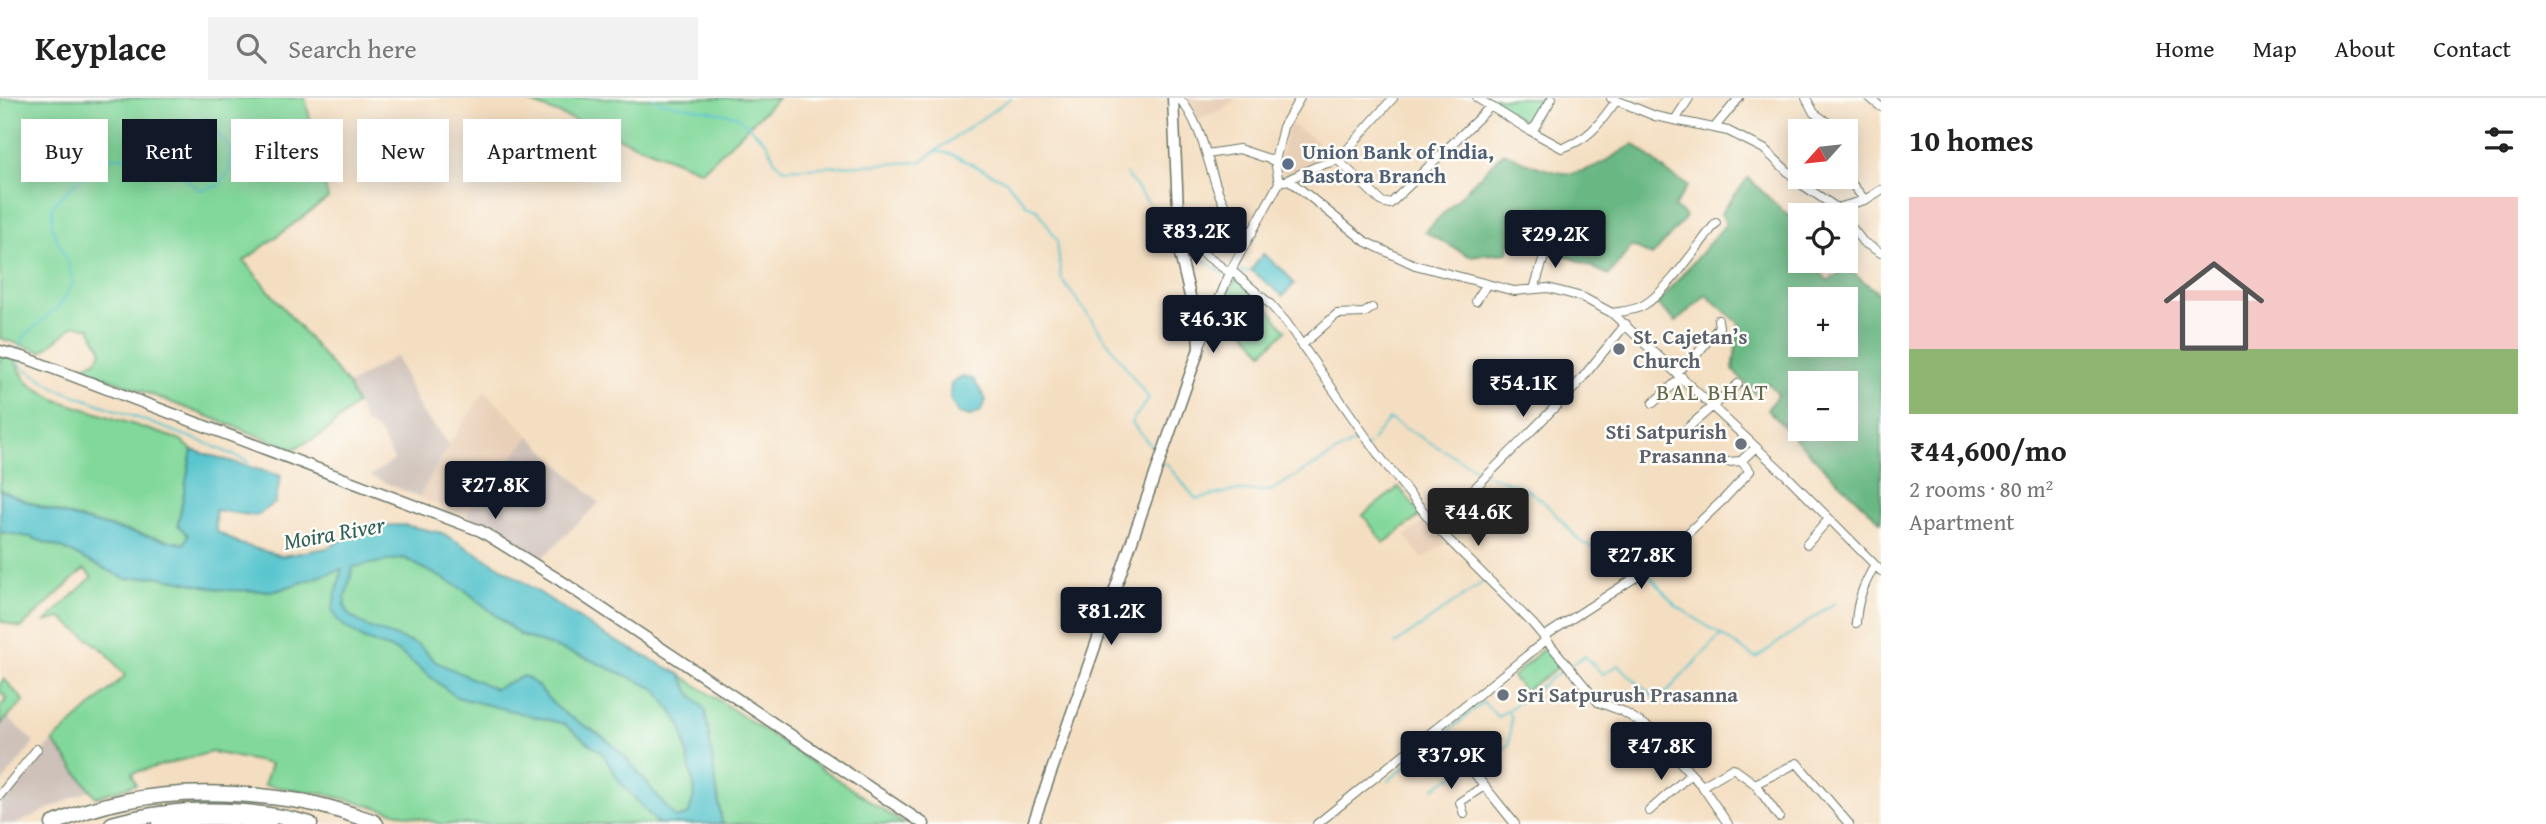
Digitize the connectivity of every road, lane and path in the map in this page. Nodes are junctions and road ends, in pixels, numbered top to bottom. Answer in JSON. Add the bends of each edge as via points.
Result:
{"nodes":[{"id":1,"x":1173,"y":98,"type":"edge"},
{"id":2,"x":1180,"y":98,"type":"edge"},
{"id":3,"x":1300,"y":98,"type":"edge"},
{"id":4,"x":1393,"y":98,"type":"edge"},
{"id":5,"x":1477,"y":98,"type":"edge"},
{"id":6,"x":1552,"y":98,"type":"edge"},
{"id":7,"x":1689,"y":98,"type":"edge"},
{"id":8,"x":1739,"y":98,"type":"edge"},
{"id":9,"x":1806,"y":98,"type":"edge"},
{"id":10,"x":1870,"y":98,"type":"edge"},
{"id":11,"x":1614,"y":99,"type":"edge"},
{"id":12,"x":1490,"y":107,"type":"junction"},
{"id":13,"x":1881,"y":107,"type":"edge"},
{"id":14,"x":1823,"y":119,"type":"edge"},
{"id":15,"x":1675,"y":120,"type":"junction"},
{"id":16,"x":1714,"y":128,"type":"junction"},
{"id":17,"x":1529,"y":131,"type":"junction"},
{"id":18,"x":1207,"y":154,"type":"junction"},
{"id":19,"x":1338,"y":159,"type":"junction"},
{"id":20,"x":1275,"y":162,"type":"junction"},
{"id":21,"x":1289,"y":180,"type":"junction"},
{"id":22,"x":1279,"y":183,"type":"junction"},
{"id":23,"x":1855,"y":189,"type":"edge"},
{"id":24,"x":1881,"y":190,"type":"edge"},
{"id":25,"x":1864,"y":200,"type":"junction"},
{"id":26,"x":1827,"y":203,"type":"edge"},
{"id":27,"x":1858,"y":203,"type":"edge"},
{"id":28,"x":1716,"y":223,"type":"dead end"},
{"id":29,"x":1252,"y":234,"type":"junction"},
{"id":30,"x":1858,"y":236,"type":"edge"},
{"id":31,"x":1180,"y":241,"type":"junction"},
{"id":32,"x":1548,"y":244,"type":"dead end"},
{"id":33,"x":1881,"y":253,"type":"edge"},
{"id":34,"x":1232,"y":272,"type":"junction"},
{"id":35,"x":1487,"y":284,"type":"junction"},
{"id":36,"x":1535,"y":289,"type":"junction"},
{"id":37,"x":1476,"y":301,"type":"dead end"},
{"id":38,"x":1372,"y":307,"type":"dead end"},
{"id":39,"x":1612,"y":313,"type":"junction"},
{"id":40,"x":1718,"y":320,"type":"dead end"},
{"id":41,"x":1626,"y":324,"type":"junction"},
{"id":42,"x":1302,"y":345,"type":"junction"},
{"id":43,"x":1199,"y":349,"type":"junction"},
{"id":44,"x":0,"y":351,"type":"edge"},
{"id":45,"x":1679,"y":375,"type":"junction"},
{"id":46,"x":1738,"y":384,"type":"dead end"},
{"id":47,"x":1653,"y":403,"type":"dead end"},
{"id":48,"x":1713,"y":407,"type":"junction"},
{"id":49,"x":1684,"y":432,"type":"dead end"},
{"id":50,"x":1756,"y":447,"type":"junction"},
{"id":51,"x":1741,"y":461,"type":"junction"},
{"id":52,"x":1728,"y":462,"type":"dead end"},
{"id":53,"x":1829,"y":519,"type":"junction"},
{"id":54,"x":1436,"y":527,"type":"junction"},
{"id":55,"x":1807,"y":544,"type":"dead end"},
{"id":56,"x":1878,"y":568,"type":"edge"},
{"id":57,"x":1856,"y":623,"type":"dead end"},
{"id":58,"x":1545,"y":640,"type":"junction"},
{"id":59,"x":1438,"y":728,"type":"junction"},
{"id":60,"x":37,"y":750,"type":"dead end"},
{"id":61,"x":1691,"y":775,"type":"junction"},
{"id":62,"x":1755,"y":784,"type":"junction"},
{"id":63,"x":1484,"y":786,"type":"junction"},
{"id":64,"x":1702,"y":786,"type":"junction"},
{"id":65,"x":0,"y":795,"type":"edge"},
{"id":66,"x":1649,"y":811,"type":"dead end"},
{"id":67,"x":1464,"y":814,"type":"dead end"},
{"id":68,"x":1779,"y":817,"type":"dead end"},
{"id":69,"x":53,"y":824,"type":"edge"},
{"id":70,"x":112,"y":824,"type":"edge"},
{"id":71,"x":158,"y":824,"type":"edge"},
{"id":72,"x":271,"y":824,"type":"edge"},
{"id":73,"x":310,"y":824,"type":"edge"},
{"id":74,"x":376,"y":824,"type":"edge"},
{"id":75,"x":924,"y":824,"type":"edge"},
{"id":76,"x":1033,"y":824,"type":"edge"},
{"id":77,"x":1317,"y":824,"type":"edge"},
{"id":78,"x":1515,"y":824,"type":"edge"},
{"id":79,"x":1728,"y":824,"type":"edge"},
{"id":80,"x":1849,"y":824,"type":"edge"}],
"edges":[{"from":1,"to":31,"type":"main road"},
{"from":2,"to":18,"type":"street"},
{"from":3,"to":20,"type":"street","via":[[1283,127]]},
{"from":4,"to":19,"type":"street"},
{"from":5,"to":12,"type":"street"},
{"from":6,"to":17,"type":"street"},
{"from":7,"to":15,"type":"street"},
{"from":8,"to":16,"type":"street"},
{"from":9,"to":14,"type":"street"},
{"from":10,"to":13,"type":"street"},
{"from":11,"to":15,"type":"street"},
{"from":11,"to":17,"type":"street","via":[[1595,129],[1579,143],[1562,148]]},
{"from":12,"to":17,"type":"street"},
{"from":12,"to":19,"type":"street","via":[[1390,204],[1382,202]]},
{"from":15,"to":16,"type":"street"},
{"from":16,"to":26,"type":"street","via":[[1764,149]]},
{"from":18,"to":20,"type":"street","via":[[1239,149]]},
{"from":18,"to":29,"type":"street","via":[[1220,198]]},
{"from":19,"to":21,"type":"street"},
{"from":20,"to":22,"type":"street"},
{"from":21,"to":22,"type":"street"},
{"from":21,"to":35,"type":"street","via":[[1366,242],[1415,265]]},
{"from":22,"to":29,"type":"street"},
{"from":23,"to":25,"type":"street"},
{"from":24,"to":25,"type":"street"},
{"from":25,"to":27,"type":"street"},
{"from":28,"to":39,"type":"street","via":[[1646,304]]},
{"from":29,"to":34,"type":"street"},
{"from":30,"to":33,"type":"street"},
{"from":31,"to":34,"type":"street"},
{"from":31,"to":43,"type":"main road"},
{"from":32,"to":36,"type":"street"},
{"from":34,"to":42,"type":"street","via":[[1270,304]]},
{"from":34,"to":43,"type":"street"},
{"from":35,"to":36,"type":"street","via":[[1514,291]]},
{"from":35,"to":37,"type":"street"},
{"from":36,"to":39,"type":"street","via":[[1581,297]]},
{"from":38,"to":42,"type":"street","via":[[1364,313],[1337,314]]},
{"from":39,"to":41,"type":"street"},
{"from":40,"to":45,"type":"street","via":[[1719,327]]},
{"from":41,"to":45,"type":"street"},
{"from":41,"to":54,"type":"street","via":[[1575,387]]},
{"from":42,"to":54,"type":"street"},
{"from":43,"to":76,"type":"main road"},
{"from":44,"to":75,"type":"main road","via":[[481,531]]},
{"from":45,"to":47,"type":"street"},
{"from":45,"to":48,"type":"street"},
{"from":46,"to":48,"type":"street"},
{"from":48,"to":49,"type":"street"},
{"from":48,"to":50,"type":"street"},
{"from":50,"to":51,"type":"street"},
{"from":50,"to":53,"type":"street"},
{"from":51,"to":52,"type":"street"},
{"from":51,"to":58,"type":"street","via":[[1750,471],[1653,565]]},
{"from":53,"to":55,"type":"street"},
{"from":53,"to":56,"type":"street"},
{"from":54,"to":58,"type":"street"},
{"from":56,"to":57,"type":"street","via":[[1863,585]]},
{"from":58,"to":59,"type":"street"},
{"from":58,"to":61,"type":"street","via":[[1598,702],[1648,727]]},
{"from":59,"to":63,"type":"street"},
{"from":59,"to":77,"type":"street"},
{"from":60,"to":65,"type":"street"},
{"from":61,"to":64,"type":"street"},
{"from":61,"to":66,"type":"street"},
{"from":62,"to":64,"type":"street","via":[[1733,768]]},
{"from":62,"to":68,"type":"street"},
{"from":62,"to":80,"type":"street","via":[[1797,763]]},
{"from":63,"to":67,"type":"street","via":[[1460,802]]},
{"from":63,"to":78,"type":"street"},
{"from":64,"to":79,"type":"street"},
{"from":69,"to":74,"type":"highway","via":[[141,798],[233,793],[308,802]]},
{"from":70,"to":73,"type":"highway","via":[[136,817],[229,811]]},
{"from":71,"to":72,"type":"main road","via":[[222,818]]}]}
